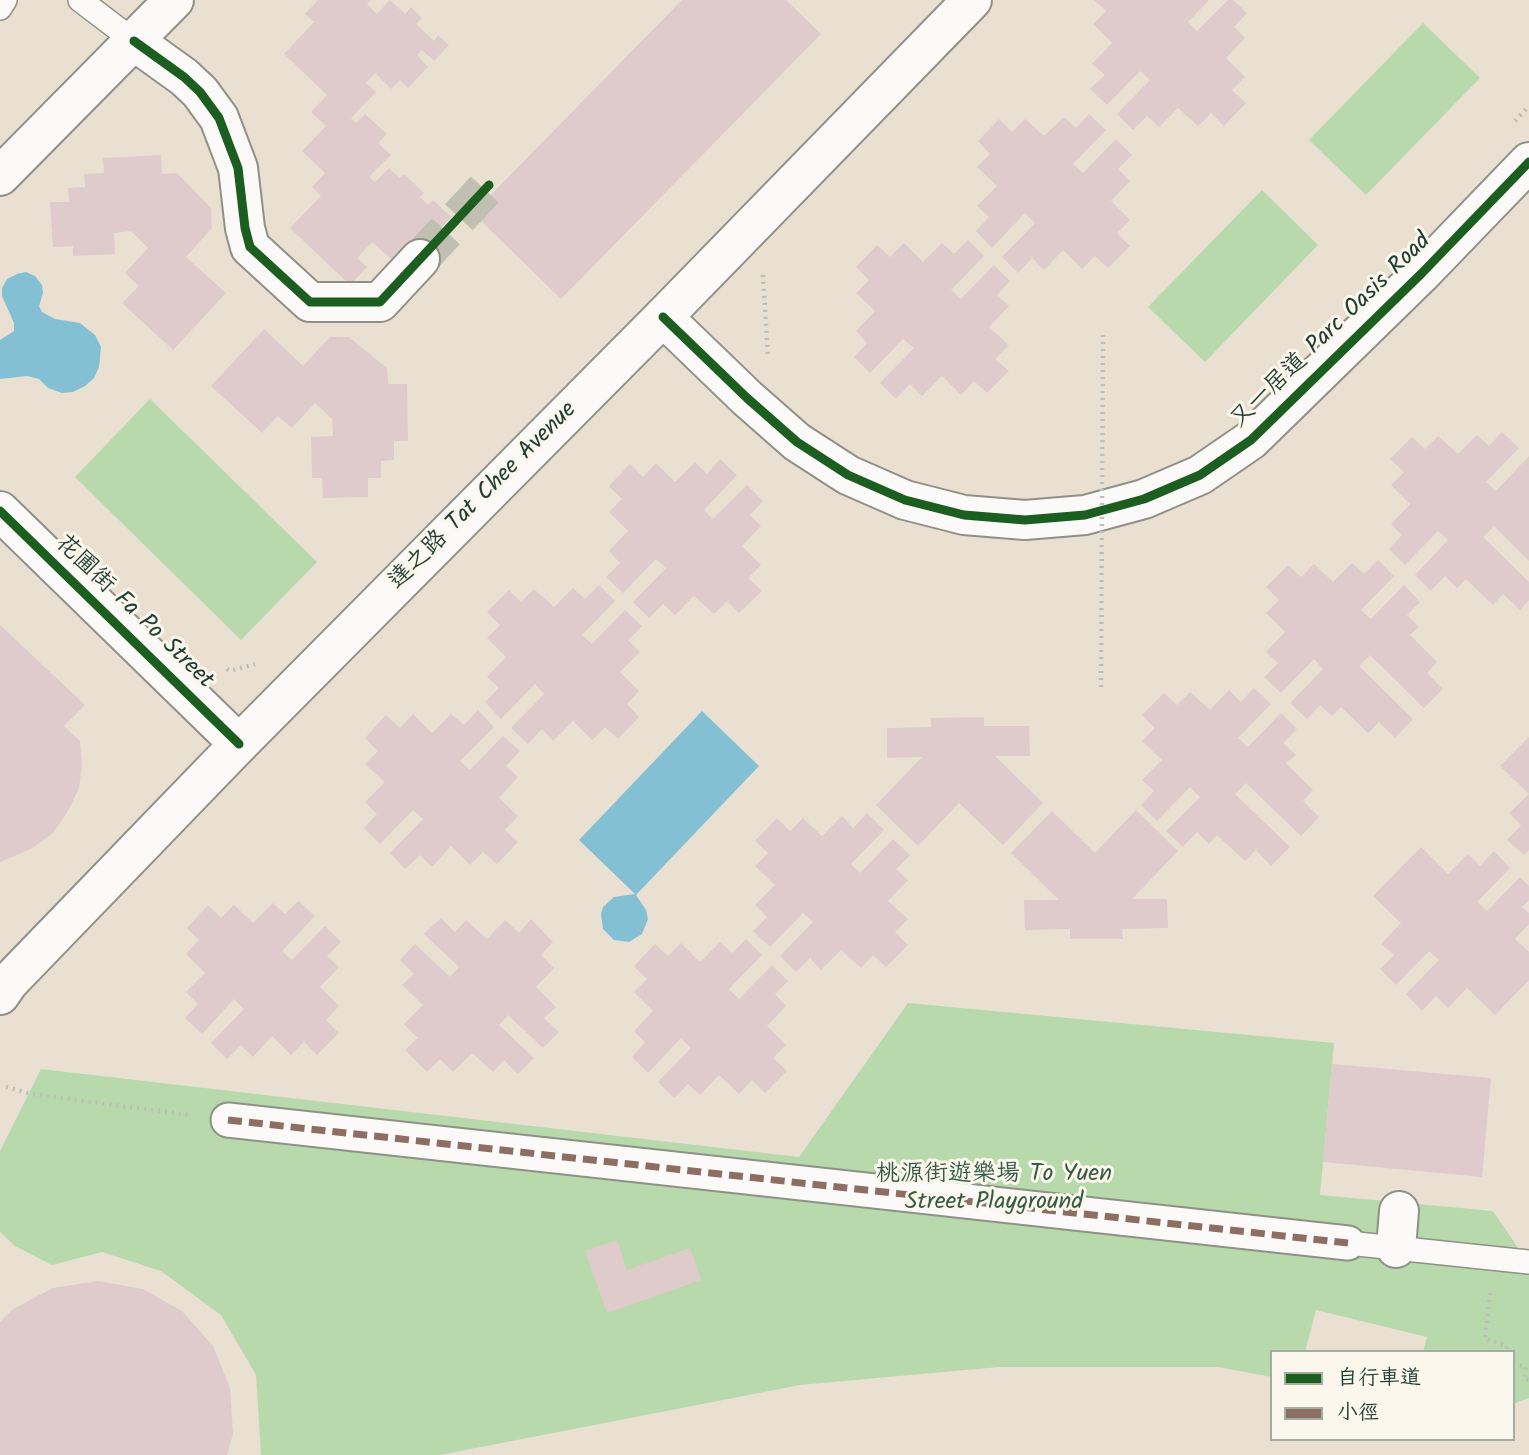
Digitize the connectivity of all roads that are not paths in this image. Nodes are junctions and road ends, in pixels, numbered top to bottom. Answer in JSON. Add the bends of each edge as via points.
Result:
{"nodes":[{"id":1,"x":5,"y":0,"type":"edge"},
{"id":2,"x":80,"y":0,"type":"edge"},
{"id":3,"x":174,"y":0,"type":"edge"},
{"id":4,"x":972,"y":0,"type":"edge"},
{"id":5,"x":0,"y":8,"type":"edge"},
{"id":6,"x":134,"y":41,"type":"junction"},
{"id":7,"x":1529,"y":162,"type":"edge"},
{"id":8,"x":0,"y":176,"type":"edge"},
{"id":9,"x":420,"y":259,"type":"tunnel mouth"},
{"id":10,"x":663,"y":317,"type":"junction"},
{"id":11,"x":0,"y":511,"type":"edge"},
{"id":12,"x":239,"y":744,"type":"junction"},
{"id":13,"x":0,"y":995,"type":"edge"},
{"id":14,"x":228,"y":1120,"type":"road end"},
{"id":15,"x":1348,"y":1243,"type":"joint"},
{"id":16,"x":1529,"y":1262,"type":"edge"}],
"edges":[{"from":1,"to":5,"type":"lane"},
{"from":2,"to":6,"type":"lane"},
{"from":3,"to":6,"type":"street"},
{"from":4,"to":10,"type":"street","name":"達之路 Tat Chee Avenue"},
{"from":6,"to":8,"type":"street"},
{"from":6,"to":9,"type":"street","via":[[184,77],[219,118],[238,168],[250,247],[310,302],[380,302]]},
{"from":7,"to":10,"type":"street","name":"又一居道 Parc Oasis Road","via":[[1251,440],[1200,475],[1144,499],[1086,515],[1025,520],[964,515],[905,500],[848,475],[787,433]]},
{"from":10,"to":12,"type":"street","name":"達之路 Tat Chee Avenue"},
{"from":11,"to":12,"type":"street","name":"花圃街 Fa Po Street"},
{"from":12,"to":13,"type":"street","name":"達之路 Tat Chee Avenue"},
{"from":14,"to":15,"type":"street"},
{"from":15,"to":16,"type":"lane","via":[[1398,1230]]}]}
